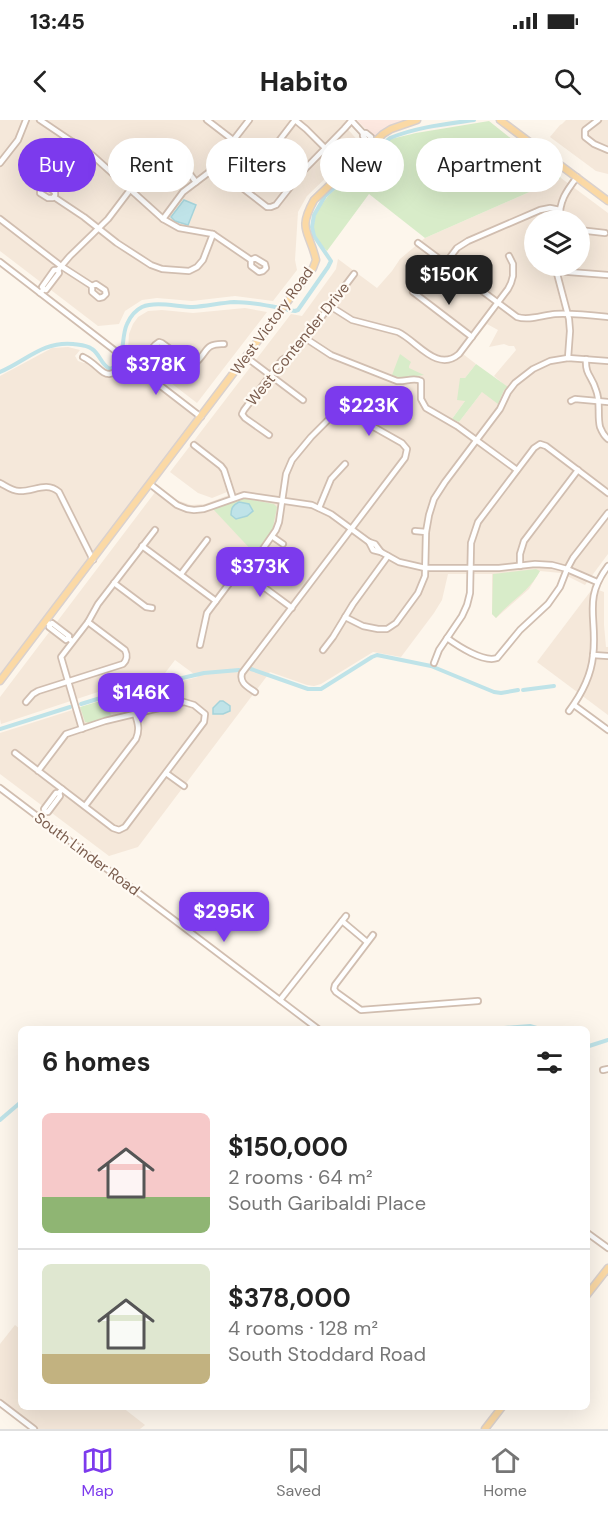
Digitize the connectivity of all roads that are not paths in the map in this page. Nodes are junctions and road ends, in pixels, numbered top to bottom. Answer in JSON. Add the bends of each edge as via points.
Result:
{"nodes":[{"id":1,"x":26,"y":120,"type":"edge"},
{"id":2,"x":40,"y":120,"type":"edge"},
{"id":3,"x":207,"y":120,"type":"edge"},
{"id":4,"x":249,"y":120,"type":"edge"},
{"id":5,"x":295,"y":120,"type":"edge"},
{"id":6,"x":352,"y":120,"type":"edge"},
{"id":7,"x":417,"y":120,"type":"edge"},
{"id":8,"x":500,"y":120,"type":"edge"},
{"id":9,"x":598,"y":120,"type":"edge"},
{"id":10,"x":230,"y":138,"type":"edge"},
{"id":11,"x":235,"y":138,"type":"edge"},
{"id":12,"x":281,"y":138,"type":"edge"},
{"id":13,"x":335,"y":138,"type":"edge"},
{"id":14,"x":371,"y":138,"type":"edge"},
{"id":15,"x":376,"y":138,"type":"edge"},
{"id":16,"x":320,"y":143,"type":"edge"},
{"id":17,"x":608,"y":150,"type":"edge"},
{"id":18,"x":320,"y":153,"type":"edge"},
{"id":19,"x":1,"y":159,"type":"edge"},
{"id":20,"x":308,"y":166,"type":"edge"},
{"id":21,"x":108,"y":170,"type":"edge"},
{"id":22,"x":206,"y":174,"type":"edge"},
{"id":23,"x":577,"y":177,"type":"junction"},
{"id":24,"x":194,"y":179,"type":"edge"},
{"id":25,"x":196,"y":182,"type":"junction"},
{"id":26,"x":128,"y":192,"type":"edge"},
{"id":27,"x":132,"y":192,"type":"edge"},
{"id":28,"x":248,"y":192,"type":"edge"},
{"id":29,"x":286,"y":192,"type":"edge"},
{"id":30,"x":322,"y":192,"type":"edge"},
{"id":31,"x":54,"y":197,"type":"dead end"},
{"id":32,"x":608,"y":201,"type":"edge"},
{"id":33,"x":540,"y":210,"type":"edge"},
{"id":34,"x":560,"y":210,"type":"joint"},
{"id":35,"x":524,"y":217,"type":"edge"},
{"id":36,"x":0,"y":219,"type":"edge"},
{"id":37,"x":163,"y":219,"type":"junction"},
{"id":38,"x":99,"y":229,"type":"junction"},
{"id":39,"x":590,"y":231,"type":"edge"},
{"id":40,"x":605,"y":232,"type":"dead end"},
{"id":41,"x":213,"y":234,"type":"junction"},
{"id":42,"x":418,"y":243,"type":"dead end"},
{"id":43,"x":509,"y":256,"type":"dead end"},
{"id":44,"x":251,"y":260,"type":"dead end"},
{"id":45,"x":0,"y":262,"type":"edge"},
{"id":46,"x":445,"y":264,"type":"junction"},
{"id":47,"x":60,"y":268,"type":"junction"},
{"id":48,"x":590,"y":273,"type":"edge"},
{"id":49,"x":354,"y":274,"type":"dead end"},
{"id":50,"x":608,"y":275,"type":"edge"},
{"id":51,"x":558,"y":276,"type":"edge"},
{"id":52,"x":92,"y":286,"type":"dead end"},
{"id":53,"x":42,"y":291,"type":"junction"},
{"id":54,"x":413,"y":292,"type":"dead end"},
{"id":55,"x":498,"y":303,"type":"junction"},
{"id":56,"x":330,"y":306,"type":"junction"},
{"id":57,"x":567,"y":314,"type":"junction"},
{"id":58,"x":608,"y":317,"type":"edge"},
{"id":59,"x":472,"y":337,"type":"junction"},
{"id":60,"x":305,"y":338,"type":"junction"},
{"id":61,"x":224,"y":344,"type":"dead end"},
{"id":62,"x":83,"y":357,"type":"dead end"},
{"id":63,"x":246,"y":357,"type":"junction"},
{"id":64,"x":568,"y":358,"type":"junction"},
{"id":65,"x":586,"y":359,"type":"junction"},
{"id":66,"x":126,"y":360,"type":"junction"},
{"id":67,"x":608,"y":361,"type":"edge"},
{"id":68,"x":138,"y":366,"type":"junction"},
{"id":69,"x":270,"y":375,"type":"junction"},
{"id":70,"x":303,"y":400,"type":"dead end"},
{"id":71,"x":571,"y":401,"type":"dead end"},
{"id":72,"x":599,"y":401,"type":"junction"},
{"id":73,"x":608,"y":402,"type":"edge"},
{"id":74,"x":201,"y":417,"type":"junction"},
{"id":75,"x":269,"y":435,"type":"dead end"},
{"id":76,"x":608,"y":439,"type":"edge"},
{"id":77,"x":476,"y":440,"type":"junction"},
{"id":78,"x":194,"y":445,"type":"dead end"},
{"id":79,"x":345,"y":464,"type":"dead end"},
{"id":80,"x":517,"y":471,"type":"junction"},
{"id":81,"x":578,"y":471,"type":"junction"},
{"id":82,"x":0,"y":483,"type":"edge"},
{"id":83,"x":150,"y":484,"type":"junction"},
{"id":84,"x":608,"y":493,"type":"edge"},
{"id":85,"x":233,"y":498,"type":"junction"},
{"id":86,"x":282,"y":500,"type":"junction"},
{"id":87,"x":320,"y":508,"type":"junction"},
{"id":88,"x":608,"y":513,"type":"edge"},
{"id":89,"x":352,"y":529,"type":"junction"},
{"id":90,"x":155,"y":530,"type":"dead end"},
{"id":91,"x":415,"y":531,"type":"dead end"},
{"id":92,"x":426,"y":532,"type":"junction"},
{"id":93,"x":273,"y":537,"type":"junction"},
{"id":94,"x":207,"y":540,"type":"dead end"},
{"id":95,"x":283,"y":544,"type":"dead end"},
{"id":96,"x":142,"y":546,"type":"junction"},
{"id":97,"x":388,"y":556,"type":"junction"},
{"id":98,"x":93,"y":560,"type":"junction"},
{"id":99,"x":520,"y":566,"type":"junction"},
{"id":100,"x":608,"y":566,"type":"edge"},
{"id":101,"x":471,"y":567,"type":"junction"},
{"id":102,"x":425,"y":568,"type":"junction"},
{"id":103,"x":567,"y":569,"type":"junction"},
{"id":104,"x":242,"y":570,"type":"junction"},
{"id":105,"x":181,"y":574,"type":"junction"},
{"id":106,"x":597,"y":582,"type":"junction"},
{"id":107,"x":114,"y":583,"type":"junction"},
{"id":108,"x":216,"y":601,"type":"junction"},
{"id":109,"x":152,"y":608,"type":"dead end"},
{"id":110,"x":292,"y":608,"type":"junction"},
{"id":111,"x":345,"y":617,"type":"junction"},
{"id":112,"x":88,"y":622,"type":"junction"},
{"id":113,"x":48,"y":623,"type":"junction"},
{"id":114,"x":447,"y":638,"type":"junction"},
{"id":115,"x":70,"y":640,"type":"junction"},
{"id":116,"x":200,"y":645,"type":"dead end"},
{"id":117,"x":323,"y":650,"type":"dead end"},
{"id":118,"x":593,"y":655,"type":"junction"},
{"id":119,"x":608,"y":656,"type":"edge"},
{"id":120,"x":434,"y":663,"type":"dead end"},
{"id":121,"x":3,"y":672,"type":"edge"},
{"id":122,"x":0,"y":681,"type":"edge"},
{"id":123,"x":68,"y":681,"type":"junction"},
{"id":124,"x":255,"y":692,"type":"dead end"},
{"id":125,"x":26,"y":702,"type":"dead end"},
{"id":126,"x":574,"y":705,"type":"junction"},
{"id":127,"x":569,"y":711,"type":"dead end"},
{"id":128,"x":135,"y":714,"type":"junction"},
{"id":129,"x":82,"y":729,"type":"junction"},
{"id":130,"x":608,"y":730,"type":"edge"},
{"id":131,"x":15,"y":753,"type":"dead end"},
{"id":132,"x":38,"y":771,"type":"junction"},
{"id":133,"x":166,"y":773,"type":"junction"},
{"id":134,"x":184,"y":786,"type":"dead end"},
{"id":135,"x":0,"y":788,"type":"edge"},
{"id":136,"x":60,"y":791,"type":"junction"},
{"id":137,"x":85,"y":806,"type":"junction"},
{"id":138,"x":40,"y":818,"type":"junction"},
{"id":139,"x":346,"y":915,"type":"dead end"},
{"id":140,"x":342,"y":921,"type":"junction"},
{"id":141,"x":373,"y":935,"type":"dead end"},
{"id":142,"x":367,"y":942,"type":"junction"},
{"id":143,"x":280,"y":1000,"type":"junction"},
{"id":144,"x":478,"y":1001,"type":"dead end"},
{"id":145,"x":314,"y":1026,"type":"edge"},
{"id":146,"x":590,"y":1235,"type":"edge"},
{"id":147,"x":608,"y":1248,"type":"edge"},
{"id":148,"x":608,"y":1268,"type":"edge"},
{"id":149,"x":590,"y":1291,"type":"edge"},
{"id":150,"x":0,"y":1403,"type":"edge"},
{"id":151,"x":500,"y":1410,"type":"edge"},
{"id":152,"x":34,"y":1429,"type":"edge"},
{"id":153,"x":485,"y":1429,"type":"edge"}],
"edges":[{"from":1,"to":19,"type":"street","via":[[18,140]]},
{"from":2,"to":21,"type":"street"},
{"from":3,"to":10,"type":"street"},
{"from":4,"to":11,"type":"street"},
{"from":5,"to":12,"type":"street"},
{"from":5,"to":16,"type":"street"},
{"from":6,"to":13,"type":"street"},
{"from":6,"to":14,"type":"street"},
{"from":7,"to":15,"type":"main road","name":"West Victory Road"},
{"from":8,"to":23,"type":"main road"},
{"from":9,"to":17,"type":"street","via":[[584,133],[594,144]]},
{"from":18,"to":20,"type":"street"},
{"from":22,"to":25,"type":"street"},
{"from":23,"to":32,"type":"main road"},
{"from":23,"to":34,"type":"street","via":[[563,196]]},
{"from":24,"to":25,"type":"street"},
{"from":25,"to":37,"type":"street","via":[[183,192]]},
{"from":26,"to":38,"type":"street"},
{"from":27,"to":37,"type":"street"},
{"from":28,"to":29,"type":"street","via":[[272,207]]},
{"from":30,"to":63,"type":"main road","name":"West Victory Road","via":[[307,214],[305,226],[316,260],[313,268]]},
{"from":31,"to":38,"type":"street"},
{"from":33,"to":34,"type":"street"},
{"from":35,"to":46,"type":"street","via":[[468,241]]},
{"from":36,"to":47,"type":"street"},
{"from":37,"to":41,"type":"street","via":[[179,228]]},
{"from":38,"to":41,"type":"street","via":[[151,265],[184,272],[201,264]]},
{"from":38,"to":47,"type":"street"},
{"from":39,"to":40,"type":"street"},
{"from":41,"to":44,"type":"street"},
{"from":42,"to":46,"type":"street"},
{"from":43,"to":55,"type":"street","via":[[513,264],[512,282]]},
{"from":45,"to":53,"type":"street"},
{"from":46,"to":55,"type":"street"},
{"from":47,"to":52,"type":"street"},
{"from":47,"to":53,"type":"street"},
{"from":48,"to":50,"type":"street"},
{"from":49,"to":56,"type":"street","name":"West Contender Drive"},
{"from":51,"to":57,"type":"street"},
{"from":53,"to":66,"type":"street"},
{"from":54,"to":59,"type":"street"},
{"from":55,"to":57,"type":"street","via":[[521,319]]},
{"from":55,"to":59,"type":"street"},
{"from":56,"to":59,"type":"street","via":[[352,320],[405,335],[442,360],[457,356]]},
{"from":56,"to":60,"type":"street","name":"West Contender Drive"},
{"from":57,"to":58,"type":"street"},
{"from":57,"to":64,"type":"street"},
{"from":60,"to":69,"type":"street","name":"West Contender Drive"},
{"from":60,"to":77,"type":"street","via":[[331,356],[397,381],[421,381],[421,399],[426,408]]},
{"from":61,"to":68,"type":"street","via":[[210,346],[194,364],[159,342]]},
{"from":62,"to":66,"type":"street","via":[[106,374],[113,374]]},
{"from":63,"to":69,"type":"street"},
{"from":63,"to":74,"type":"main road","name":"West Victory Road"},
{"from":64,"to":65,"type":"street"},
{"from":64,"to":77,"type":"street","via":[[542,364],[520,379]]},
{"from":65,"to":67,"type":"street"},
{"from":65,"to":72,"type":"street","via":[[586,372]]},
{"from":66,"to":68,"type":"street"},
{"from":68,"to":74,"type":"street"},
{"from":69,"to":70,"type":"street"},
{"from":69,"to":75,"type":"street","name":"West Contender Drive","via":[[242,414]]},
{"from":71,"to":72,"type":"street"},
{"from":72,"to":73,"type":"street"},
{"from":72,"to":76,"type":"street","via":[[600,426]]},
{"from":74,"to":83,"type":"main road","name":"West Victory Road"},
{"from":77,"to":80,"type":"street"},
{"from":77,"to":92,"type":"street","via":[[438,491]]},
{"from":78,"to":85,"type":"street","via":[[224,470]]},
{"from":79,"to":87,"type":"street","via":[[331,480]]},
{"from":80,"to":81,"type":"street","via":[[540,444]]},
{"from":80,"to":101,"type":"street","via":[[478,522],[471,543]]},
{"from":81,"to":84,"type":"street"},
{"from":81,"to":99,"type":"street","via":[[524,541]]},
{"from":82,"to":98,"type":"street","via":[[16,491],[48,486],[59,492]]},
{"from":83,"to":85,"type":"street","via":[[187,509],[204,509]]},
{"from":83,"to":98,"type":"main road","name":"West Victory Road"},
{"from":85,"to":86,"type":"street","via":[[244,495]]},
{"from":86,"to":87,"type":"street"},
{"from":86,"to":89,"type":"street","via":[[292,460],[331,417],[349,413],[407,449],[405,458]]},
{"from":86,"to":93,"type":"street"},
{"from":87,"to":89,"type":"street"},
{"from":88,"to":103,"type":"street"},
{"from":89,"to":97,"type":"street"},
{"from":89,"to":110,"type":"street"},
{"from":90,"to":96,"type":"street"},
{"from":91,"to":92,"type":"street"},
{"from":92,"to":102,"type":"street"},
{"from":93,"to":95,"type":"street"},
{"from":93,"to":104,"type":"street"},
{"from":94,"to":105,"type":"street"},
{"from":96,"to":105,"type":"street"},
{"from":96,"to":107,"type":"street"},
{"from":97,"to":102,"type":"street"},
{"from":97,"to":111,"type":"street"},
{"from":98,"to":113,"type":"main road","name":"West Victory Road"},
{"from":99,"to":101,"type":"street"},
{"from":99,"to":103,"type":"street","via":[[552,564]]},
{"from":100,"to":106,"type":"street"},
{"from":101,"to":102,"type":"street"},
{"from":101,"to":114,"type":"street","via":[[467,605]]},
{"from":102,"to":111,"type":"street","via":[[418,593],[387,629],[363,626]]},
{"from":103,"to":106,"type":"street"},
{"from":103,"to":114,"type":"street","via":[[548,604],[493,659]]},
{"from":104,"to":108,"type":"street"},
{"from":104,"to":110,"type":"street"},
{"from":105,"to":108,"type":"street"},
{"from":106,"to":118,"type":"street","via":[[592,606]]},
{"from":107,"to":109,"type":"street"},
{"from":107,"to":112,"type":"street"},
{"from":108,"to":116,"type":"street","via":[[206,615]]},
{"from":110,"to":124,"type":"street","via":[[242,674],[244,684]]},
{"from":111,"to":117,"type":"street"},
{"from":112,"to":115,"type":"street"},
{"from":112,"to":123,"type":"street","via":[[125,650],[126,658],[123,664]]},
{"from":113,"to":115,"type":"street","via":[[57,634]]},
{"from":113,"to":121,"type":"main road","name":"West Victory Road"},
{"from":114,"to":120,"type":"street"},
{"from":115,"to":123,"type":"street","via":[[61,657]]},
{"from":118,"to":119,"type":"street"},
{"from":118,"to":126,"type":"street"},
{"from":121,"to":122,"type":"main road","name":"West Victory Road"},
{"from":123,"to":125,"type":"street","via":[[38,691]]},
{"from":123,"to":129,"type":"street"},
{"from":126,"to":127,"type":"street"},
{"from":126,"to":130,"type":"street"},
{"from":128,"to":129,"type":"street"},
{"from":128,"to":133,"type":"street","via":[[184,702],[204,712],[204,722]]},
{"from":128,"to":137,"type":"street","via":[[139,733],[136,739]]},
{"from":129,"to":132,"type":"street","via":[[63,737]]},
{"from":131,"to":132,"type":"street"},
{"from":132,"to":136,"type":"street"},
{"from":133,"to":134,"type":"street"},
{"from":133,"to":137,"type":"street","via":[[119,830]]},
{"from":135,"to":138,"type":"street","name":"South Linder Road"},
{"from":136,"to":137,"type":"street"},
{"from":136,"to":138,"type":"street"},
{"from":138,"to":143,"type":"street","name":"South Linder Road"},
{"from":139,"to":140,"type":"street"},
{"from":140,"to":142,"type":"street"},
{"from":140,"to":143,"type":"street"},
{"from":141,"to":142,"type":"street"},
{"from":142,"to":144,"type":"street","via":[[334,989],[361,1010]]},
{"from":143,"to":145,"type":"street","name":"South Linder Road"},
{"from":146,"to":147,"type":"street"},
{"from":148,"to":149,"type":"main road"},
{"from":150,"to":152,"type":"street"},
{"from":151,"to":153,"type":"main road"}]}
